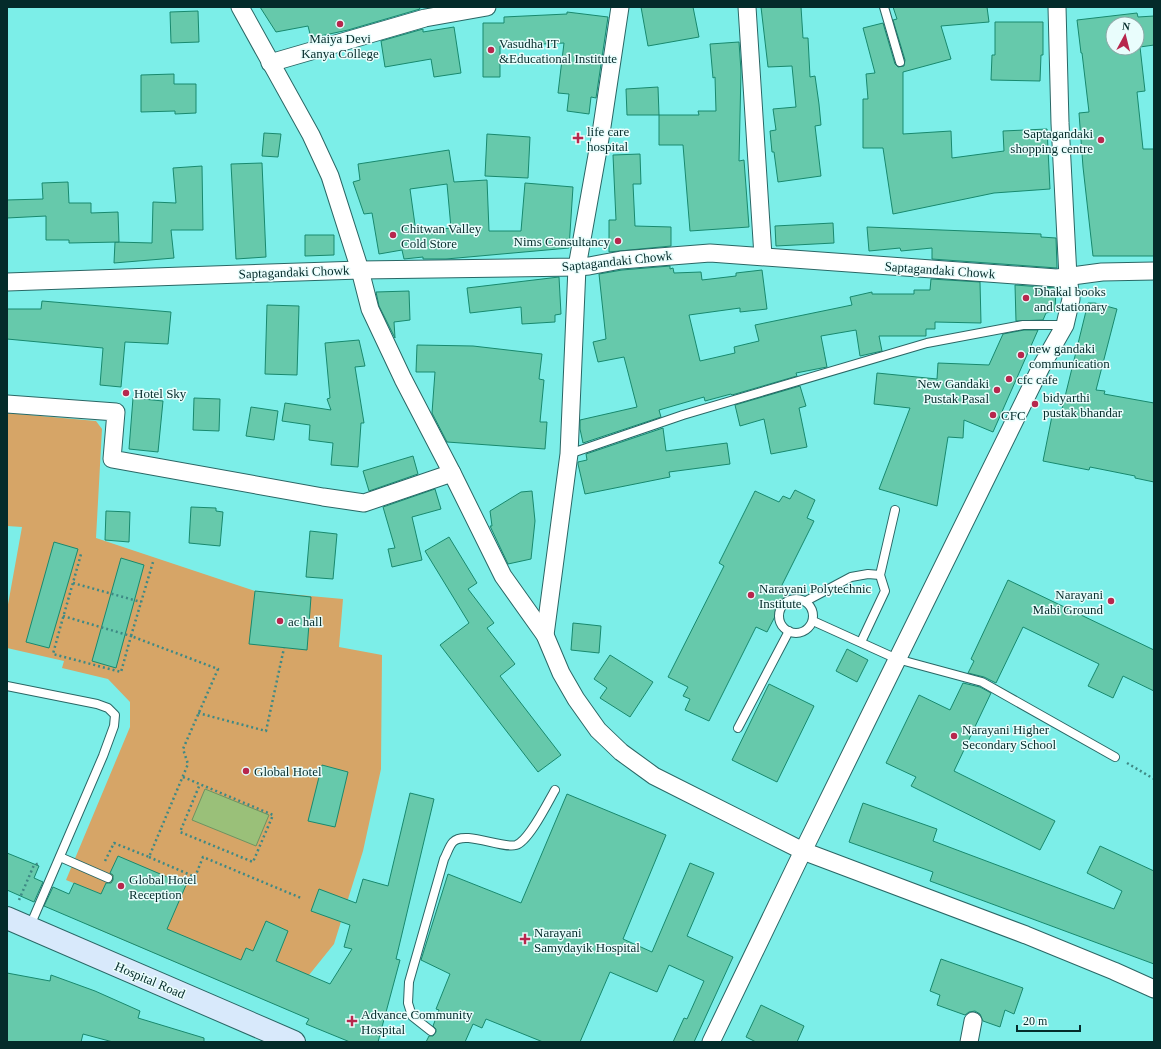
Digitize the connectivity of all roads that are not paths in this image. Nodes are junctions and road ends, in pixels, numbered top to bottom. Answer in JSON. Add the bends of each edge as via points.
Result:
{"nodes":[{"id":1,"x":240,"y":7,"type":"edge"},
{"id":2,"x":487,"y":7,"type":"edge"},
{"id":3,"x":620,"y":7,"type":"edge"},
{"id":4,"x":747,"y":7,"type":"edge"},
{"id":5,"x":884,"y":7,"type":"edge"},
{"id":6,"x":1057,"y":7,"type":"edge"},
{"id":7,"x":900,"y":62,"type":"dead end"},
{"id":8,"x":270,"y":63,"type":"junction"},
{"id":9,"x":763,"y":256,"type":"junction"},
{"id":10,"x":577,"y":267,"type":"junction"},
{"id":11,"x":360,"y":270,"type":"junction"},
{"id":12,"x":1154,"y":271,"type":"edge"},
{"id":13,"x":1068,"y":277,"type":"junction"},
{"id":14,"x":7,"y":282,"type":"edge"},
{"id":15,"x":1065,"y":325,"type":"junction"},
{"id":16,"x":7,"y":404,"type":"edge"},
{"id":17,"x":569,"y":454,"type":"junction"},
{"id":18,"x":452,"y":473,"type":"junction"},
{"id":19,"x":895,"y":510,"type":"dead end"},
{"id":20,"x":880,"y":575,"type":"junction"},
{"id":21,"x":806,"y":601,"type":"junction"},
{"id":22,"x":813,"y":621,"type":"junction"},
{"id":23,"x":789,"y":631,"type":"junction"},
{"id":24,"x":544,"y":635,"type":"junction"},
{"id":25,"x":861,"y":642,"type":"junction"},
{"id":26,"x":897,"y":659,"type":"junction"},
{"id":27,"x":7,"y":686,"type":"edge"},
{"id":28,"x":738,"y":728,"type":"dead end"},
{"id":29,"x":1115,"y":757,"type":"road end"},
{"id":30,"x":555,"y":790,"type":"dead end"},
{"id":31,"x":803,"y":851,"type":"junction"},
{"id":32,"x":60,"y":857,"type":"junction"},
{"id":33,"x":108,"y":878,"type":"dead end"},
{"id":34,"x":16,"y":922,"type":"edge"},
{"id":35,"x":1154,"y":988,"type":"edge"},
{"id":36,"x":974,"y":1021,"type":"dead end"},
{"id":37,"x":431,"y":1031,"type":"dead end"},
{"id":38,"x":292,"y":1042,"type":"edge"},
{"id":39,"x":712,"y":1042,"type":"edge"},
{"id":40,"x":969,"y":1042,"type":"edge"}],
"edges":[{"from":1,"to":8,"type":"street"},
{"from":2,"to":8,"type":"street","via":[[424,18]]},
{"from":3,"to":10,"type":"street"},
{"from":4,"to":9,"type":"street"},
{"from":5,"to":7,"type":"lane"},
{"from":6,"to":13,"type":"street"},
{"from":8,"to":11,"type":"street","via":[[311,135],[330,176]]},
{"from":9,"to":10,"type":"street","name":"Saptagandaki Chowk","via":[[710,253],[621,260]]},
{"from":9,"to":13,"type":"street","name":"Saptagandaki Chowk"},
{"from":10,"to":11,"type":"street","name":"Saptagandaki Chowk"},
{"from":10,"to":17,"type":"street"},
{"from":11,"to":14,"type":"street","name":"Saptagandaki Chowk"},
{"from":11,"to":18,"type":"street","via":[[370,309]]},
{"from":12,"to":13,"type":"street","name":"Saptagandaki Chowk","via":[[1102,272]]},
{"from":13,"to":15,"type":"street","via":[[1071,300]]},
{"from":15,"to":17,"type":"lane","via":[[1023,325],[927,343],[683,415]]},
{"from":15,"to":26,"type":"street","via":[[1041,367]]},
{"from":16,"to":18,"type":"street","via":[[116,412],[112,459],[323,497],[364,503]]},
{"from":17,"to":24,"type":"street"},
{"from":18,"to":24,"type":"street","via":[[503,576]]},
{"from":19,"to":20,"type":"lane"},
{"from":20,"to":21,"type":"lane","via":[[851,576]]},
{"from":20,"to":25,"type":"lane","via":[[885,591]]},
{"from":21,"to":22,"type":"lane","via":[[813,610]]},
{"from":21,"to":23,"type":"lane","via":[[790,599],[781,606],[780,623]]},
{"from":22,"to":23,"type":"lane","via":[[802,632]]},
{"from":22,"to":25,"type":"lane"},
{"from":23,"to":28,"type":"lane"},
{"from":24,"to":31,"type":"street","via":[[576,699],[598,730],[621,752],[654,776]]},
{"from":25,"to":26,"type":"lane"},
{"from":26,"to":29,"type":"lane","via":[[982,682]]},
{"from":26,"to":31,"type":"street"},
{"from":27,"to":32,"type":"lane","via":[[97,704],[108,708],[115,715],[104,756]]},
{"from":30,"to":37,"type":"lane","via":[[534,827],[523,841],[516,845],[460,838],[452,842],[444,859],[409,982],[408,1003],[412,1016]]},
{"from":31,"to":35,"type":"street","via":[[1026,935]]},
{"from":31,"to":39,"type":"street"},
{"from":32,"to":33,"type":"lane"},
{"from":32,"to":34,"type":"lane","via":[[56,867]]},
{"from":34,"to":38,"type":"street","name":"Hospital Road"},
{"from":36,"to":40,"type":"street"}]}
